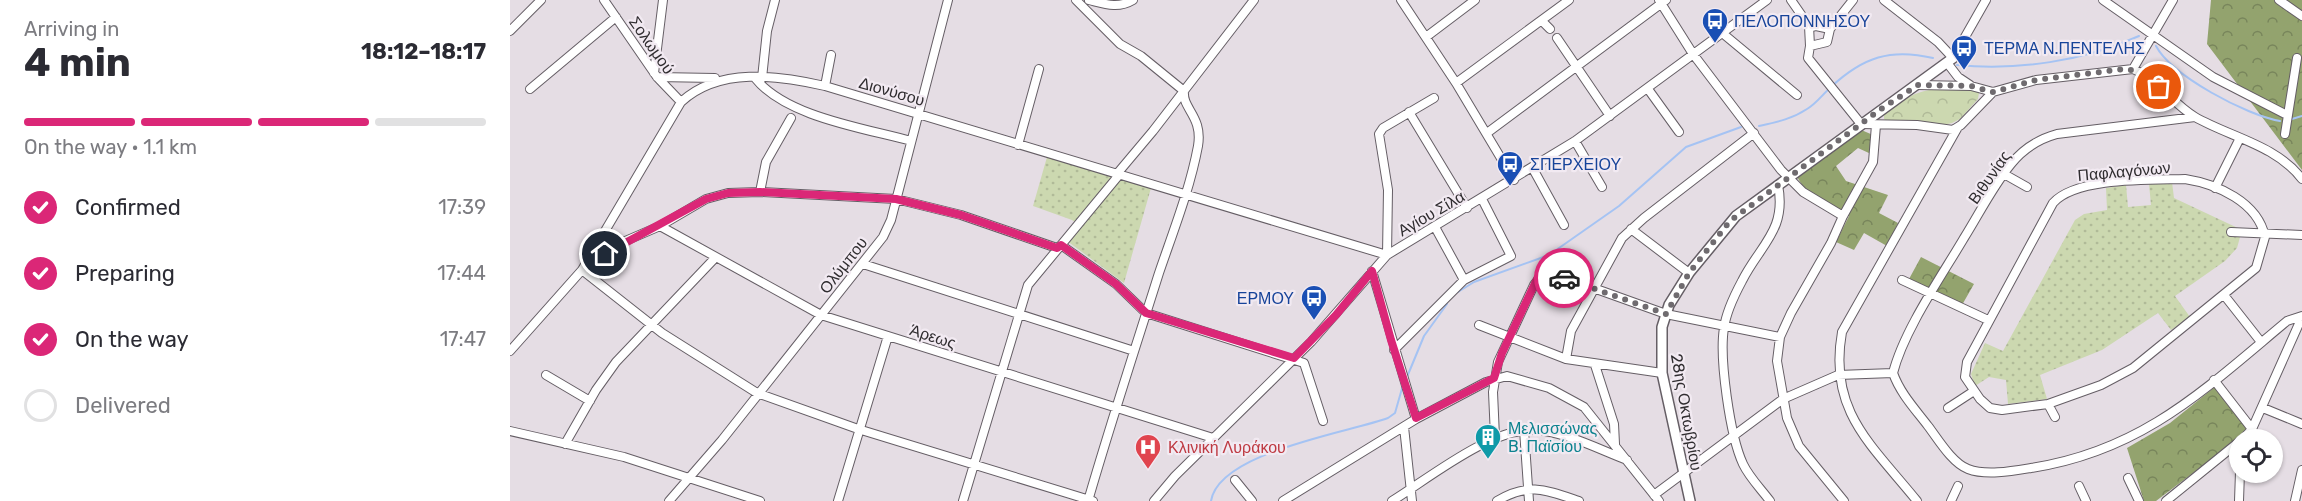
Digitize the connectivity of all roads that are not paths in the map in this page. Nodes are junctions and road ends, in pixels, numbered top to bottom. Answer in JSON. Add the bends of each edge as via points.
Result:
{"nodes":[{"id":1,"x":541,"y":0,"type":"edge"},
{"id":2,"x":604,"y":0,"type":"edge"},
{"id":3,"x":663,"y":0,"type":"edge"},
{"id":4,"x":776,"y":0,"type":"edge"},
{"id":5,"x":948,"y":0,"type":"edge"},
{"id":6,"x":1076,"y":0,"type":"edge"},
{"id":7,"x":1089,"y":0,"type":"edge"},
{"id":8,"x":1133,"y":0,"type":"edge"},
{"id":9,"x":1254,"y":0,"type":"edge"},
{"id":10,"x":1401,"y":0,"type":"edge"},
{"id":11,"x":1475,"y":0,"type":"edge"},
{"id":12,"x":1569,"y":0,"type":"edge"},
{"id":13,"x":1767,"y":0,"type":"edge"},
{"id":14,"x":1791,"y":0,"type":"edge"},
{"id":15,"x":1853,"y":0,"type":"edge"},
{"id":16,"x":1884,"y":0,"type":"edge"},
{"id":17,"x":1986,"y":0,"type":"edge"},
{"id":18,"x":2103,"y":0,"type":"edge"},
{"id":19,"x":2173,"y":0,"type":"edge"},
{"id":20,"x":2279,"y":0,"type":"edge"},
{"id":21,"x":1662,"y":1,"type":"edge"},
{"id":22,"x":2302,"y":16,"type":"edge"},
{"id":23,"x":616,"y":17,"type":"junction"},
{"id":24,"x":1542,"y":21,"type":"junction"},
{"id":25,"x":1809,"y":28,"type":"junction"},
{"id":26,"x":1550,"y":29,"type":"dead end"},
{"id":27,"x":1830,"y":29,"type":"junction"},
{"id":28,"x":510,"y":31,"type":"edge"},
{"id":29,"x":1721,"y":32,"type":"junction"},
{"id":30,"x":2152,"y":35,"type":"junction"},
{"id":31,"x":1426,"y":37,"type":"junction"},
{"id":32,"x":1557,"y":38,"type":"dead end"},
{"id":33,"x":1810,"y":46,"type":"junction"},
{"id":34,"x":1694,"y":54,"type":"junction"},
{"id":35,"x":831,"y":55,"type":"dead end"},
{"id":36,"x":2297,"y":58,"type":"dead end"},
{"id":37,"x":1951,"y":61,"type":"junction"},
{"id":38,"x":1577,"y":66,"type":"junction"},
{"id":39,"x":1039,"y":69,"type":"dead end"},
{"id":40,"x":2133,"y":69,"type":"junction"},
{"id":41,"x":655,"y":75,"type":"junction"},
{"id":42,"x":726,"y":78,"type":"junction"},
{"id":43,"x":758,"y":78,"type":"junction"},
{"id":44,"x":1455,"y":83,"type":"junction"},
{"id":45,"x":1918,"y":85,"type":"junction"},
{"id":46,"x":825,"y":86,"type":"junction"},
{"id":47,"x":1971,"y":86,"type":"junction"},
{"id":48,"x":530,"y":89,"type":"dead end"},
{"id":49,"x":1648,"y":89,"type":"junction"},
{"id":50,"x":1184,"y":91,"type":"junction"},
{"id":51,"x":1993,"y":92,"type":"junction"},
{"id":52,"x":1797,"y":95,"type":"dead end"},
{"id":53,"x":1434,"y":98,"type":"dead end"},
{"id":54,"x":681,"y":102,"type":"junction"},
{"id":55,"x":918,"y":112,"type":"junction"},
{"id":56,"x":1409,"y":112,"type":"junction"},
{"id":57,"x":1611,"y":116,"type":"junction"},
{"id":58,"x":2287,"y":116,"type":"junction"},
{"id":59,"x":2195,"y":117,"type":"junction"},
{"id":60,"x":790,"y":118,"type":"dead end"},
{"id":61,"x":1862,"y":124,"type":"junction"},
{"id":62,"x":1876,"y":125,"type":"junction"},
{"id":63,"x":1958,"y":127,"type":"junction"},
{"id":64,"x":1679,"y":132,"type":"dead end"},
{"id":65,"x":1754,"y":133,"type":"junction"},
{"id":66,"x":1486,"y":134,"type":"junction"},
{"id":67,"x":2285,"y":134,"type":"dead end"},
{"id":68,"x":2240,"y":138,"type":"junction"},
{"id":69,"x":911,"y":141,"type":"junction"},
{"id":70,"x":1575,"y":141,"type":"junction"},
{"id":71,"x":1018,"y":145,"type":"junction"},
{"id":72,"x":1532,"y":167,"type":"junction"},
{"id":73,"x":2004,"y":174,"type":"junction"},
{"id":74,"x":1117,"y":175,"type":"junction"},
{"id":75,"x":1789,"y":178,"type":"junction"},
{"id":76,"x":2302,"y":179,"type":"edge"},
{"id":77,"x":1514,"y":180,"type":"junction"},
{"id":78,"x":1778,"y":185,"type":"junction"},
{"id":79,"x":1602,"y":187,"type":"dead end"},
{"id":80,"x":2026,"y":187,"type":"dead end"},
{"id":81,"x":2215,"y":188,"type":"junction"},
{"id":82,"x":760,"y":192,"type":"junction"},
{"id":83,"x":1185,"y":194,"type":"junction"},
{"id":84,"x":896,"y":199,"type":"junction"},
{"id":85,"x":1482,"y":199,"type":"junction"},
{"id":86,"x":1467,"y":208,"type":"junction"},
{"id":87,"x":1843,"y":216,"type":"junction"},
{"id":88,"x":1564,"y":225,"type":"dead end"},
{"id":89,"x":660,"y":226,"type":"junction"},
{"id":90,"x":1435,"y":227,"type":"junction"},
{"id":91,"x":1630,"y":229,"type":"junction"},
{"id":92,"x":2231,"y":232,"type":"dead end"},
{"id":93,"x":2265,"y":233,"type":"junction"},
{"id":94,"x":2302,"y":235,"type":"edge"},
{"id":95,"x":1059,"y":247,"type":"junction"},
{"id":96,"x":1387,"y":255,"type":"junction"},
{"id":97,"x":715,"y":258,"type":"junction"},
{"id":98,"x":863,"y":264,"type":"junction"},
{"id":99,"x":582,"y":270,"type":"junction"},
{"id":100,"x":1372,"y":271,"type":"junction"},
{"id":101,"x":1689,"y":273,"type":"junction"},
{"id":102,"x":1464,"y":280,"type":"junction"},
{"id":103,"x":1902,"y":280,"type":"dead end"},
{"id":104,"x":1596,"y":288,"type":"junction"},
{"id":105,"x":1931,"y":294,"type":"junction"},
{"id":106,"x":2224,"y":295,"type":"junction"},
{"id":107,"x":1146,"y":313,"type":"junction"},
{"id":108,"x":1020,"y":314,"type":"junction"},
{"id":109,"x":1666,"y":314,"type":"junction"},
{"id":110,"x":821,"y":315,"type":"junction"},
{"id":111,"x":2302,"y":316,"type":"edge"},
{"id":112,"x":1989,"y":320,"type":"junction"},
{"id":113,"x":654,"y":325,"type":"junction"},
{"id":114,"x":1479,"y":325,"type":"dead end"},
{"id":115,"x":1724,"y":326,"type":"junction"},
{"id":116,"x":888,"y":336,"type":"junction"},
{"id":117,"x":1780,"y":337,"type":"junction"},
{"id":118,"x":1508,"y":338,"type":"junction"},
{"id":119,"x":2261,"y":342,"type":"junction"},
{"id":120,"x":511,"y":349,"type":"edge"},
{"id":121,"x":1394,"y":350,"type":"junction"},
{"id":122,"x":1134,"y":351,"type":"junction"},
{"id":123,"x":1294,"y":358,"type":"junction"},
{"id":124,"x":1566,"y":358,"type":"junction"},
{"id":125,"x":1595,"y":365,"type":"junction"},
{"id":126,"x":1002,"y":372,"type":"junction"},
{"id":127,"x":1662,"y":373,"type":"junction"},
{"id":128,"x":1893,"y":373,"type":"junction"},
{"id":129,"x":546,"y":375,"type":"dead end"},
{"id":130,"x":1838,"y":375,"type":"junction"},
{"id":131,"x":1494,"y":378,"type":"junction"},
{"id":132,"x":2214,"y":380,"type":"junction"},
{"id":133,"x":1974,"y":391,"type":"junction"},
{"id":134,"x":757,"y":393,"type":"junction"},
{"id":135,"x":1783,"y":399,"type":"junction"},
{"id":136,"x":590,"y":400,"type":"junction"},
{"id":137,"x":2048,"y":404,"type":"junction"},
{"id":138,"x":1115,"y":406,"type":"junction"},
{"id":139,"x":1948,"y":408,"type":"dead end"},
{"id":140,"x":2263,"y":408,"type":"junction"},
{"id":141,"x":2055,"y":417,"type":"dead end"},
{"id":142,"x":1416,"y":418,"type":"junction"},
{"id":143,"x":1323,"y":421,"type":"dead end"},
{"id":144,"x":2302,"y":424,"type":"edge"},
{"id":145,"x":1404,"y":427,"type":"junction"},
{"id":146,"x":858,"y":429,"type":"junction"},
{"id":147,"x":2252,"y":429,"type":"joint"},
{"id":148,"x":1524,"y":430,"type":"junction"},
{"id":149,"x":510,"y":431,"type":"edge"},
{"id":150,"x":1734,"y":433,"type":"junction"},
{"id":151,"x":1496,"y":437,"type":"junction"},
{"id":152,"x":1213,"y":438,"type":"junction"},
{"id":153,"x":565,"y":444,"type":"junction"},
{"id":154,"x":1616,"y":444,"type":"junction"},
{"id":155,"x":2229,"y":449,"type":"edge"},
{"id":156,"x":1629,"y":460,"type":"junction"},
{"id":157,"x":974,"y":466,"type":"junction"},
{"id":158,"x":2302,"y":470,"type":"edge"},
{"id":159,"x":1682,"y":474,"type":"junction"},
{"id":160,"x":690,"y":478,"type":"junction"},
{"id":161,"x":2128,"y":478,"type":"dead end"},
{"id":162,"x":1235,"y":480,"type":"dead end"},
{"id":163,"x":2240,"y":483,"type":"edge"},
{"id":164,"x":1958,"y":486,"type":"dead end"},
{"id":165,"x":2079,"y":486,"type":"dead end"},
{"id":166,"x":1411,"y":489,"type":"junction"},
{"id":167,"x":1528,"y":489,"type":"junction"},
{"id":168,"x":2181,"y":489,"type":"junction"},
{"id":169,"x":1656,"y":498,"type":"edge"},
{"id":170,"x":1840,"y":500,"type":"edge"},
{"id":171,"x":669,"y":501,"type":"edge"},
{"id":172,"x":760,"y":501,"type":"edge"},
{"id":173,"x":838,"y":501,"type":"edge"},
{"id":174,"x":963,"y":501,"type":"edge"},
{"id":175,"x":1090,"y":501,"type":"edge"},
{"id":176,"x":1154,"y":501,"type":"edge"},
{"id":177,"x":1252,"y":501,"type":"edge"},
{"id":178,"x":1283,"y":501,"type":"edge"},
{"id":179,"x":1392,"y":501,"type":"edge"},
{"id":180,"x":1412,"y":501,"type":"edge"},
{"id":181,"x":1497,"y":501,"type":"edge"},
{"id":182,"x":1529,"y":501,"type":"edge"},
{"id":183,"x":1579,"y":501,"type":"edge"},
{"id":184,"x":1690,"y":501,"type":"edge"},
{"id":185,"x":1770,"y":501,"type":"edge"},
{"id":186,"x":1917,"y":501,"type":"edge"},
{"id":187,"x":1952,"y":501,"type":"edge"},
{"id":188,"x":2086,"y":501,"type":"edge"},
{"id":189,"x":2139,"y":501,"type":"edge"},
{"id":190,"x":2166,"y":501,"type":"edge"},
{"id":191,"x":2180,"y":501,"type":"edge"},
{"id":192,"x":2239,"y":501,"type":"edge"},
{"id":193,"x":2295,"y":501,"type":"edge"}],
"edges":[{"from":1,"to":28,"type":"street"},
{"from":2,"to":23,"type":"street","name":"Σολωμού"},
{"from":3,"to":41,"type":"street"},
{"from":4,"to":43,"type":"street"},
{"from":5,"to":55,"type":"street","name":"Ολύμπου"},
{"from":6,"to":50,"type":"street","via":[[1120,44],[1142,56]]},
{"from":7,"to":8,"type":"street","via":[[1115,6]]},
{"from":9,"to":50,"type":"street"},
{"from":10,"to":31,"type":"street"},
{"from":11,"to":31,"type":"street"},
{"from":12,"to":24,"type":"street"},
{"from":13,"to":29,"type":"street","name":"Αγίου Σίλα"},
{"from":14,"to":25,"type":"street"},
{"from":15,"to":27,"type":"street"},
{"from":16,"to":37,"type":"street","via":[[1938,42]]},
{"from":17,"to":37,"type":"street"},
{"from":18,"to":30,"type":"street"},
{"from":19,"to":30,"type":"street"},
{"from":20,"to":22,"type":"street"},
{"from":21,"to":34,"type":"street"},
{"from":21,"to":38,"type":"street"},
{"from":23,"to":41,"type":"street","name":"Σολωμού"},
{"from":23,"to":48,"type":"street"},
{"from":24,"to":26,"type":"street"},
{"from":24,"to":44,"type":"street"},
{"from":25,"to":27,"type":"street"},
{"from":25,"to":33,"type":"street"},
{"from":27,"to":33,"type":"street","via":[[1827,42]]},
{"from":29,"to":34,"type":"street","name":"Αγίου Σίλα"},
{"from":29,"to":52,"type":"street"},
{"from":30,"to":40,"type":"street"},
{"from":30,"to":58,"type":"street","via":[[2224,84]]},
{"from":31,"to":44,"type":"street"},
{"from":32,"to":38,"type":"street"},
{"from":33,"to":61,"type":"street","via":[[1809,61]]},
{"from":34,"to":49,"type":"street","name":"Αγίου Σίλα"},
{"from":34,"to":65,"type":"street"},
{"from":35,"to":46,"type":"street"},
{"from":36,"to":58,"type":"street"},
{"from":37,"to":45,"type":"main road","name":"28ης Οκτωβρίου"},
{"from":37,"to":47,"type":"street","via":[[1958,77]]},
{"from":38,"to":57,"type":"street"},
{"from":38,"to":66,"type":"street"},
{"from":39,"to":71,"type":"street"},
{"from":40,"to":51,"type":"street","via":[[2036,80]]},
{"from":40,"to":59,"type":"street"},
{"from":41,"to":42,"type":"street"},
{"from":41,"to":54,"type":"street","name":"Σολωμού"},
{"from":42,"to":43,"type":"street","name":"Διονύσου"},
{"from":42,"to":54,"type":"street","name":"Διονύσου","via":[[699,87]]},
{"from":43,"to":46,"type":"street","name":"Διονύσου"},
{"from":43,"to":69,"type":"street","via":[[768,91],[796,107]]},
{"from":44,"to":66,"type":"street"},
{"from":45,"to":47,"type":"street"},
{"from":45,"to":61,"type":"main road","name":"28ης Οκτωβρίου"},
{"from":46,"to":55,"type":"street","name":"Διονύσου"},
{"from":47,"to":51,"type":"street"},
{"from":49,"to":57,"type":"street","name":"Αγίου Σίλα"},
{"from":49,"to":64,"type":"street"},
{"from":50,"to":74,"type":"street"},
{"from":50,"to":83,"type":"street","via":[[1199,134]]},
{"from":51,"to":63,"type":"street"},
{"from":53,"to":56,"type":"street"},
{"from":54,"to":99,"type":"street","name":"Διονύσου"},
{"from":55,"to":69,"type":"street","name":"Ολύμπου"},
{"from":55,"to":71,"type":"street","name":"Διονύσου"},
{"from":56,"to":86,"type":"street"},
{"from":56,"to":96,"type":"street","via":[[1383,128],[1379,139],[1387,179]]},
{"from":57,"to":70,"type":"street","name":"Αγίου Σίλα"},
{"from":58,"to":67,"type":"street"},
{"from":59,"to":68,"type":"street"},
{"from":59,"to":73,"type":"street","name":"Βιθυνίας","via":[[2057,134],[2038,140]]},
{"from":60,"to":82,"type":"street","via":[[766,162]]},
{"from":61,"to":62,"type":"street"},
{"from":61,"to":75,"type":"main road","name":"28ης Οκτωβρίου"},
{"from":62,"to":63,"type":"street"},
{"from":62,"to":87,"type":"street","via":[[1873,162]]},
{"from":63,"to":130,"type":"street","via":[[1842,332]]},
{"from":65,"to":75,"type":"street"},
{"from":65,"to":91,"type":"street"},
{"from":66,"to":77,"type":"street"},
{"from":68,"to":76,"type":"street","via":[[2282,158]]},
{"from":68,"to":81,"type":"street"},
{"from":69,"to":84,"type":"street","name":"Ολύμπου"},
{"from":70,"to":72,"type":"street","name":"Αγίου Σίλα"},
{"from":70,"to":79,"type":"street"},
{"from":71,"to":74,"type":"street","name":"Διονύσου"},
{"from":72,"to":77,"type":"street","name":"Αγίου Σίλα"},
{"from":72,"to":88,"type":"street"},
{"from":73,"to":80,"type":"street"},
{"from":73,"to":105,"type":"street","name":"Βιθυνίας"},
{"from":74,"to":83,"type":"street","name":"Διονύσου"},
{"from":74,"to":95,"type":"street"},
{"from":75,"to":78,"type":"main road","name":"28ης Οκτωβρίου"},
{"from":75,"to":87,"type":"street","via":[[1803,192]]},
{"from":77,"to":85,"type":"street","name":"Αγίου Σίλα"},
{"from":78,"to":101,"type":"main road","name":"28ης Οκτωβρίου","via":[[1730,221]]},
{"from":78,"to":115,"type":"street","via":[[1778,220],[1742,280]]},
{"from":81,"to":93,"type":"street","name":"Παφλαγόνων","via":[[2244,203]]},
{"from":81,"to":112,"type":"street","name":"Παφλαγόνων","via":[[2185,179],[2163,180],[2082,186],[2058,196]]},
{"from":82,"to":84,"type":"street"},
{"from":82,"to":89,"type":"street","via":[[728,193],[706,199]]},
{"from":83,"to":96,"type":"street","name":"Διονύσου"},
{"from":83,"to":107,"type":"street"},
{"from":84,"to":95,"type":"street","via":[[961,215]]},
{"from":84,"to":98,"type":"street","name":"Ολύμπου","via":[[883,237]]},
{"from":85,"to":86,"type":"street","name":"Αγίου Σίλα"},
{"from":85,"to":102,"type":"street","via":[[1511,256]]},
{"from":86,"to":90,"type":"street","name":"Αγίου Σίλα"},
{"from":87,"to":117,"type":"street"},
{"from":89,"to":97,"type":"street","name":"Άρεως"},
{"from":89,"to":99,"type":"street","via":[[623,242]]},
{"from":90,"to":96,"type":"street","name":"Αγίου Σίλα"},
{"from":90,"to":102,"type":"street"},
{"from":91,"to":101,"type":"street"},
{"from":91,"to":104,"type":"street"},
{"from":92,"to":93,"type":"street"},
{"from":93,"to":94,"type":"street"},
{"from":93,"to":106,"type":"street","via":[[2256,268]]},
{"from":95,"to":107,"type":"street","via":[[1116,284]]},
{"from":95,"to":108,"type":"street","via":[[1032,279]]},
{"from":96,"to":100,"type":"street","name":"Αγίου Σίλα"},
{"from":97,"to":110,"type":"street","name":"Άρεως"},
{"from":97,"to":113,"type":"street"},
{"from":98,"to":108,"type":"street"},
{"from":98,"to":110,"type":"street","name":"Ολύμπου"},
{"from":99,"to":113,"type":"street"},
{"from":99,"to":120,"type":"street","name":"Διονύσου"},
{"from":100,"to":121,"type":"street"},
{"from":100,"to":123,"type":"street","name":"Αγίου Σίλα"},
{"from":101,"to":109,"type":"main road","name":"28ης Οκτωβρίου"},
{"from":102,"to":121,"type":"street"},
{"from":103,"to":105,"type":"street"},
{"from":104,"to":109,"type":"street"},
{"from":104,"to":118,"type":"street","via":[[1548,273],[1538,277]]},
{"from":104,"to":124,"type":"street","via":[[1571,331]]},
{"from":105,"to":112,"type":"street"},
{"from":105,"to":128,"type":"street","name":"Βιθυνίας"},
{"from":106,"to":119,"type":"street"},
{"from":106,"to":137,"type":"street","via":[[2133,368],[2101,385]]},
{"from":107,"to":122,"type":"street"},
{"from":107,"to":123,"type":"street"},
{"from":108,"to":122,"type":"street"},
{"from":108,"to":126,"type":"street"},
{"from":109,"to":115,"type":"street"},
{"from":109,"to":127,"type":"main road","name":"28ης Οκτωβρίου","via":[[1661,338]]},
{"from":110,"to":116,"type":"street","name":"Άρεως"},
{"from":110,"to":134,"type":"street","name":"Ολύμπου"},
{"from":111,"to":119,"type":"street","via":[[2287,321]]},
{"from":111,"to":140,"type":"street"},
{"from":112,"to":133,"type":"street","name":"Παφλαγόνων","via":[[1967,362],[1965,377]]},
{"from":113,"to":134,"type":"street"},
{"from":113,"to":136,"type":"street","via":[[616,362]]},
{"from":114,"to":118,"type":"street"},
{"from":115,"to":117,"type":"street"},
{"from":115,"to":150,"type":"street","via":[[1722,358]]},
{"from":116,"to":126,"type":"street","name":"Άρεως"},
{"from":116,"to":146,"type":"street"},
{"from":117,"to":135,"type":"street","via":[[1777,361]]},
{"from":118,"to":124,"type":"street"},
{"from":118,"to":131,"type":"street"},
{"from":119,"to":132,"type":"street"},
{"from":121,"to":142,"type":"street"},
{"from":122,"to":138,"type":"street"},
{"from":123,"to":143,"type":"street","via":[[1307,369]]},
{"from":123,"to":152,"type":"street","name":"Αγίου Σίλα"},
{"from":124,"to":125,"type":"street"},
{"from":125,"to":127,"type":"street"},
{"from":125,"to":154,"type":"street","via":[[1614,424]]},
{"from":126,"to":138,"type":"street","name":"Άρεως"},
{"from":126,"to":157,"type":"street"},
{"from":127,"to":159,"type":"main road","name":"28ης Οκτωβρίου"},
{"from":128,"to":130,"type":"street"},
{"from":128,"to":132,"type":"street","via":[[1903,394],[1945,447],[1966,469],[1983,472],[2070,462],[2138,435]]},
{"from":129,"to":136,"type":"street"},
{"from":130,"to":135,"type":"street"},
{"from":130,"to":186,"type":"street","via":[[1856,425]]},
{"from":131,"to":142,"type":"street"},
{"from":131,"to":151,"type":"street"},
{"from":131,"to":154,"type":"street","via":[[1514,376],[1574,400]]},
{"from":132,"to":147,"type":"street"},
{"from":133,"to":137,"type":"street","via":[[1990,408]]},
{"from":133,"to":139,"type":"street"},
{"from":134,"to":146,"type":"street"},
{"from":134,"to":160,"type":"street","name":"Ολύμπου"},
{"from":135,"to":150,"type":"street"},
{"from":135,"to":170,"type":"street","via":[[1798,446]]},
{"from":136,"to":153,"type":"street"},
{"from":137,"to":141,"type":"street"},
{"from":138,"to":152,"type":"street","name":"Άρεως"},
{"from":138,"to":175,"type":"street"},
{"from":140,"to":144,"type":"street"},
{"from":140,"to":147,"type":"street"},
{"from":142,"to":145,"type":"street"},
{"from":145,"to":166,"type":"street"},
{"from":145,"to":178,"type":"street"},
{"from":146,"to":157,"type":"street"},
{"from":146,"to":173,"type":"street"},
{"from":148,"to":151,"type":"street"},
{"from":148,"to":156,"type":"street","via":[[1556,434]]},
{"from":148,"to":167,"type":"street"},
{"from":149,"to":153,"type":"street"},
{"from":150,"to":159,"type":"street"},
{"from":150,"to":185,"type":"street","via":[[1743,465]]},
{"from":151,"to":166,"type":"street"},
{"from":152,"to":176,"type":"street","name":"Αγίου Σίλα"},
{"from":153,"to":160,"type":"street"},
{"from":154,"to":156,"type":"street"},
{"from":155,"to":168,"type":"street"},
{"from":156,"to":169,"type":"street"},
{"from":157,"to":174,"type":"street"},
{"from":157,"to":175,"type":"street"},
{"from":158,"to":193,"type":"street"},
{"from":159,"to":169,"type":"street"},
{"from":159,"to":184,"type":"main road","name":"28ης Οκτωβρίου"},
{"from":160,"to":171,"type":"street","name":"Ολύμπου"},
{"from":160,"to":172,"type":"street"},
{"from":161,"to":189,"type":"street"},
{"from":162,"to":177,"type":"street"},
{"from":163,"to":192,"type":"street"},
{"from":164,"to":187,"type":"street"},
{"from":165,"to":188,"type":"street"},
{"from":166,"to":179,"type":"street"},
{"from":166,"to":180,"type":"street"},
{"from":167,"to":181,"type":"street"},
{"from":167,"to":182,"type":"street"},
{"from":167,"to":183,"type":"street"},
{"from":168,"to":190,"type":"street"},
{"from":168,"to":191,"type":"street"}]}
